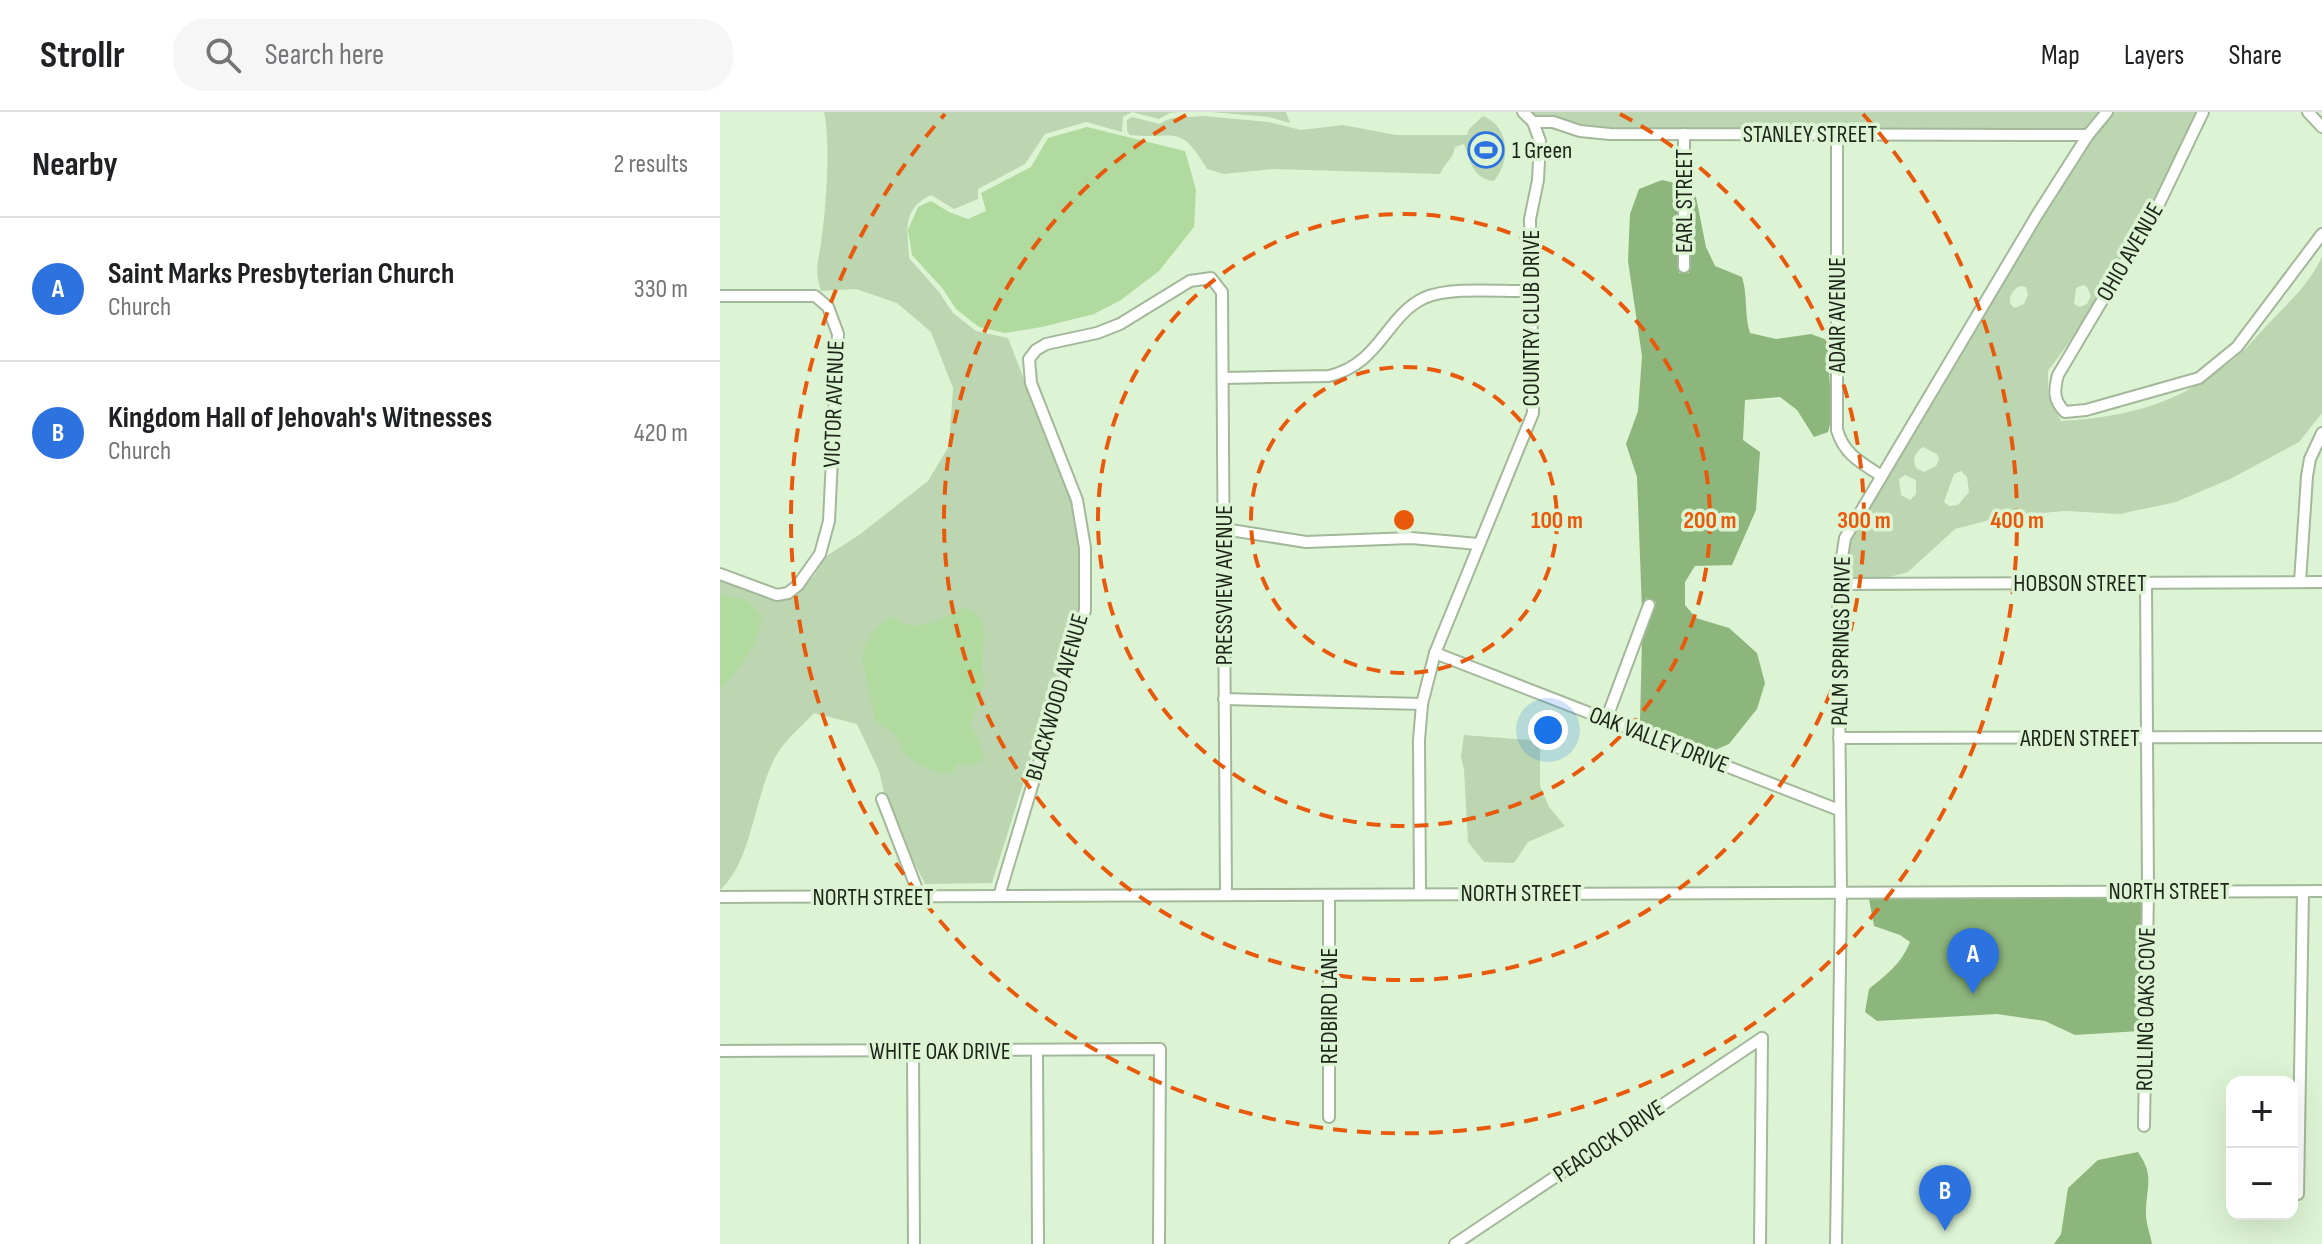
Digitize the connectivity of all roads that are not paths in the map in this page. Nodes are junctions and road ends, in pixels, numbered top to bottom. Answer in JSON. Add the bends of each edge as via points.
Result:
{"nodes":[{"id":1,"x":1523,"y":112,"type":"edge"},
{"id":2,"x":2107,"y":112,"type":"edge"},
{"id":3,"x":2203,"y":112,"type":"edge"},
{"id":4,"x":2308,"y":112,"type":"edge"},
{"id":5,"x":1533,"y":122,"type":"junction"},
{"id":6,"x":2322,"y":127,"type":"edge"},
{"id":7,"x":1684,"y":134,"type":"junction"},
{"id":8,"x":1837,"y":134,"type":"junction"},
{"id":9,"x":2088,"y":135,"type":"junction"},
{"id":10,"x":2322,"y":234,"type":"edge"},
{"id":11,"x":1684,"y":267,"type":"dead end"},
{"id":12,"x":1531,"y":291,"type":"junction"},
{"id":13,"x":720,"y":296,"type":"edge"},
{"id":14,"x":1029,"y":359,"type":"joint"},
{"id":15,"x":1223,"y":378,"type":"junction"},
{"id":16,"x":2322,"y":433,"type":"edge"},
{"id":17,"x":1880,"y":475,"type":"junction"},
{"id":18,"x":1224,"y":529,"type":"junction"},
{"id":19,"x":1478,"y":544,"type":"junction"},
{"id":20,"x":720,"y":574,"type":"edge"},
{"id":21,"x":2146,"y":582,"type":"junction"},
{"id":22,"x":2300,"y":582,"type":"junction"},
{"id":23,"x":2322,"y":582,"type":"edge"},
{"id":24,"x":1838,"y":584,"type":"junction"},
{"id":25,"x":1649,"y":605,"type":"dead end"},
{"id":26,"x":1435,"y":653,"type":"junction"},
{"id":27,"x":1224,"y":699,"type":"junction"},
{"id":28,"x":1422,"y":704,"type":"junction"},
{"id":29,"x":1606,"y":720,"type":"junction"},
{"id":30,"x":2322,"y":737,"type":"edge"},
{"id":31,"x":1839,"y":738,"type":"junction"},
{"id":32,"x":2147,"y":738,"type":"junction"},
{"id":33,"x":882,"y":799,"type":"dead end"},
{"id":34,"x":1839,"y":810,"type":"junction"},
{"id":35,"x":2148,"y":891,"type":"junction"},
{"id":36,"x":2322,"y":891,"type":"edge"},
{"id":37,"x":2303,"y":892,"type":"junction"},
{"id":38,"x":1420,"y":893,"type":"junction"},
{"id":39,"x":1841,"y":893,"type":"junction"},
{"id":40,"x":1226,"y":895,"type":"junction"},
{"id":41,"x":1329,"y":895,"type":"junction"},
{"id":42,"x":999,"y":896,"type":"junction"},
{"id":43,"x":720,"y":897,"type":"edge"},
{"id":44,"x":920,"y":897,"type":"junction"},
{"id":45,"x":1037,"y":1050,"type":"junction"},
{"id":46,"x":720,"y":1051,"type":"edge"},
{"id":47,"x":913,"y":1052,"type":"junction"},
{"id":48,"x":1329,"y":1117,"type":"dead end"},
{"id":49,"x":2144,"y":1126,"type":"dead end"},
{"id":50,"x":2298,"y":1194,"type":"dead end"},
{"id":51,"x":1459,"y":1243,"type":"edge"},
{"id":52,"x":914,"y":1244,"type":"edge"},
{"id":53,"x":1038,"y":1244,"type":"edge"},
{"id":54,"x":1159,"y":1244,"type":"edge"},
{"id":55,"x":1760,"y":1244,"type":"edge"},
{"id":56,"x":1836,"y":1244,"type":"edge"}],
"edges":[{"from":1,"to":5,"type":"street"},
{"from":2,"to":9,"type":"street","name":"PALM SPRINGS DRIVE"},
{"from":3,"to":10,"type":"street","name":"OHIO AVENUE","via":[[2157,208],[2058,375],[2054,390],[2060,408],[2071,413],[2199,378],[2237,347]]},
{"from":4,"to":6,"type":"street"},
{"from":5,"to":7,"type":"street","name":"STANLEY STREET","via":[[1610,134]]},
{"from":5,"to":12,"type":"street","name":"COUNTRY CLUB DRIVE","via":[[1540,141],[1530,219]]},
{"from":7,"to":8,"type":"street","name":"STANLEY STREET"},
{"from":7,"to":11,"type":"street","name":"EARL STREET"},
{"from":8,"to":9,"type":"street","name":"STANLEY STREET"},
{"from":8,"to":17,"type":"street","name":"ADAIR AVENUE","via":[[1837,430],[1852,457]]},
{"from":9,"to":17,"type":"street","name":"PALM SPRINGS DRIVE"},
{"from":12,"to":15,"type":"street","via":[[1427,297],[1346,372]]},
{"from":12,"to":19,"type":"street","name":"COUNTRY CLUB DRIVE","via":[[1533,413]]},
{"from":13,"to":20,"type":"street","name":"VICTOR AVENUE","via":[[815,296],[828,307],[838,334],[829,521],[820,554],[788,593],[766,593]]},
{"from":14,"to":15,"type":"street","name":"PRESSVIEW AVENUE","via":[[1046,344],[1109,329],[1190,281],[1211,278],[1222,292]]},
{"from":14,"to":42,"type":"street","name":"BLACKWOOD AVENUE","via":[[1031,383],[1077,500],[1085,548],[1085,610]]},
{"from":15,"to":18,"type":"street","name":"PRESSVIEW AVENUE"},
{"from":16,"to":22,"type":"street","via":[[2307,476]]},
{"from":17,"to":24,"type":"street","name":"PALM SPRINGS DRIVE","via":[[1845,538]]},
{"from":18,"to":19,"type":"street","via":[[1306,542],[1411,538]]},
{"from":18,"to":27,"type":"street","name":"PRESSVIEW AVENUE"},
{"from":19,"to":26,"type":"street","name":"COUNTRY CLUB DRIVE"},
{"from":21,"to":22,"type":"street","name":"HOBSON STREET"},
{"from":21,"to":24,"type":"street","name":"HOBSON STREET"},
{"from":21,"to":32,"type":"street","name":"ROLLING OAKS COVE"},
{"from":22,"to":23,"type":"street","name":"HOBSON STREET"},
{"from":24,"to":31,"type":"street","name":"PALM SPRINGS DRIVE"},
{"from":25,"to":29,"type":"street"},
{"from":26,"to":28,"type":"street","name":"COUNTRY CLUB DRIVE"},
{"from":26,"to":29,"type":"street","name":"OAK VALLEY DRIVE"},
{"from":27,"to":28,"type":"street"},
{"from":27,"to":40,"type":"street","name":"PRESSVIEW AVENUE"},
{"from":28,"to":38,"type":"street","name":"COUNTRY CLUB DRIVE"},
{"from":29,"to":34,"type":"street","name":"OAK VALLEY DRIVE"},
{"from":30,"to":32,"type":"street","name":"ARDEN STREET"},
{"from":31,"to":32,"type":"street","name":"ARDEN STREET"},
{"from":31,"to":34,"type":"street","name":"PALM SPRINGS DRIVE"},
{"from":32,"to":35,"type":"street","name":"ROLLING OAKS COVE"},
{"from":33,"to":44,"type":"street"},
{"from":34,"to":39,"type":"street","name":"PALM SPRINGS DRIVE"},
{"from":35,"to":37,"type":"street","name":"NORTH STREET"},
{"from":35,"to":39,"type":"street","name":"NORTH STREET"},
{"from":35,"to":49,"type":"street","name":"ROLLING OAKS COVE"},
{"from":36,"to":37,"type":"street","name":"NORTH STREET"},
{"from":37,"to":50,"type":"street"},
{"from":38,"to":39,"type":"street","name":"NORTH STREET"},
{"from":38,"to":41,"type":"street","name":"NORTH STREET"},
{"from":39,"to":56,"type":"street","name":"PALM SPRINGS DRIVE"},
{"from":40,"to":41,"type":"street","name":"NORTH STREET"},
{"from":40,"to":42,"type":"street","name":"NORTH STREET"},
{"from":41,"to":48,"type":"street","name":"REDBIRD LANE"},
{"from":42,"to":44,"type":"street","name":"NORTH STREET"},
{"from":43,"to":44,"type":"street","name":"NORTH STREET"},
{"from":45,"to":47,"type":"street","name":"WHITE OAK DRIVE"},
{"from":45,"to":53,"type":"street"},
{"from":45,"to":54,"type":"street","name":"WHITE OAK DRIVE","via":[[1160,1049]]},
{"from":46,"to":47,"type":"street","name":"WHITE OAK DRIVE"},
{"from":47,"to":52,"type":"street"},
{"from":51,"to":55,"type":"street","name":"PEACOCK DRIVE","via":[[1762,1038]]}]}
